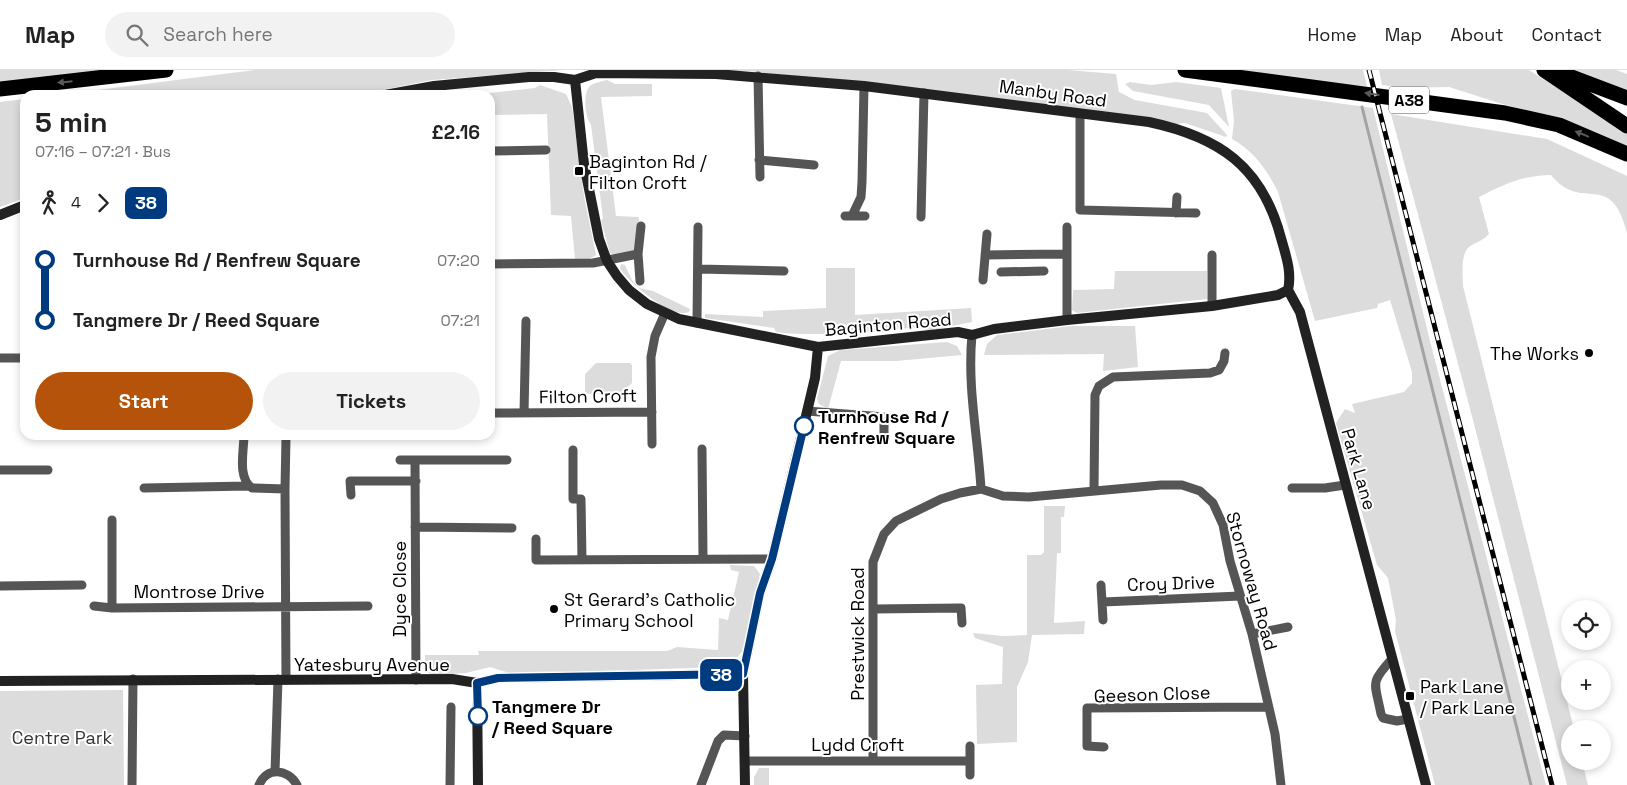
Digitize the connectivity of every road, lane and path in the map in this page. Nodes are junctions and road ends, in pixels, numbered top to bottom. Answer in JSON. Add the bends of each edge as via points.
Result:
{"nodes":[{"id":1,"x":166,"y":70,"type":"edge"},
{"id":2,"x":1185,"y":70,"type":"edge"},
{"id":3,"x":1544,"y":70,"type":"edge"},
{"id":4,"x":1552,"y":70,"type":"edge"},
{"id":5,"x":758,"y":76,"type":"junction"},
{"id":6,"x":575,"y":80,"type":"junction"},
{"id":7,"x":864,"y":86,"type":"junction"},
{"id":8,"x":0,"y":89,"type":"edge"},
{"id":9,"x":441,"y":90,"type":"edge"},
{"id":10,"x":924,"y":93,"type":"junction"},
{"id":11,"x":1627,"y":98,"type":"edge"},
{"id":12,"x":1080,"y":114,"type":"junction"},
{"id":13,"x":1627,"y":126,"type":"edge"},
{"id":14,"x":546,"y":150,"type":"dead end"},
{"id":15,"x":495,"y":151,"type":"edge"},
{"id":16,"x":1627,"y":154,"type":"edge"},
{"id":17,"x":759,"y":160,"type":"junction"},
{"id":18,"x":814,"y":165,"type":"dead end"},
{"id":19,"x":760,"y":176,"type":"dead end"},
{"id":20,"x":1176,"y":197,"type":"dead end"},
{"id":21,"x":20,"y":207,"type":"edge"},
{"id":22,"x":1196,"y":213,"type":"dead end"},
{"id":23,"x":1176,"y":214,"type":"junction"},
{"id":24,"x":0,"y":215,"type":"edge"},
{"id":25,"x":865,"y":216,"type":"dead end"},
{"id":26,"x":921,"y":217,"type":"dead end"},
{"id":27,"x":641,"y":226,"type":"dead end"},
{"id":28,"x":698,"y":227,"type":"dead end"},
{"id":29,"x":1067,"y":227,"type":"dead end"},
{"id":30,"x":987,"y":234,"type":"dead end"},
{"id":31,"x":638,"y":254,"type":"junction"},
{"id":32,"x":1067,"y":254,"type":"junction"},
{"id":33,"x":1212,"y":254,"type":"dead end"},
{"id":34,"x":985,"y":255,"type":"junction"},
{"id":35,"x":1024,"y":255,"type":"junction"},
{"id":36,"x":607,"y":260,"type":"junction"},
{"id":37,"x":495,"y":264,"type":"edge"},
{"id":38,"x":699,"y":269,"type":"junction"},
{"id":39,"x":1026,"y":270,"type":"junction"},
{"id":40,"x":784,"y":271,"type":"dead end"},
{"id":41,"x":1044,"y":271,"type":"dead end"},
{"id":42,"x":1001,"y":272,"type":"dead end"},
{"id":43,"x":983,"y":280,"type":"dead end"},
{"id":44,"x":640,"y":281,"type":"dead end"},
{"id":45,"x":1288,"y":290,"type":"junction"},
{"id":46,"x":1212,"y":306,"type":"junction"},
{"id":47,"x":665,"y":314,"type":"junction"},
{"id":48,"x":1067,"y":320,"type":"junction"},
{"id":49,"x":526,"y":321,"type":"dead end"},
{"id":50,"x":697,"y":322,"type":"junction"},
{"id":51,"x":972,"y":335,"type":"junction"},
{"id":52,"x":818,"y":346,"type":"junction"},
{"id":53,"x":1225,"y":353,"type":"dead end"},
{"id":54,"x":0,"y":358,"type":"edge"},
{"id":55,"x":20,"y":358,"type":"edge"},
{"id":56,"x":807,"y":411,"type":"junction"},
{"id":57,"x":652,"y":412,"type":"junction"},
{"id":58,"x":495,"y":413,"type":"edge"},
{"id":59,"x":524,"y":413,"type":"junction"},
{"id":60,"x":884,"y":434,"type":"dead end"},
{"id":61,"x":244,"y":440,"type":"edge"},
{"id":62,"x":286,"y":440,"type":"edge"},
{"id":63,"x":652,"y":444,"type":"dead end"},
{"id":64,"x":702,"y":449,"type":"dead end"},
{"id":65,"x":573,"y":450,"type":"dead end"},
{"id":66,"x":400,"y":460,"type":"dead end"},
{"id":67,"x":507,"y":460,"type":"dead end"},
{"id":68,"x":415,"y":461,"type":"junction"},
{"id":69,"x":0,"y":470,"type":"edge"},
{"id":70,"x":48,"y":470,"type":"dead end"},
{"id":71,"x":416,"y":481,"type":"junction"},
{"id":72,"x":1345,"y":485,"type":"junction"},
{"id":73,"x":248,"y":486,"type":"junction"},
{"id":74,"x":144,"y":488,"type":"dead end"},
{"id":75,"x":1292,"y":488,"type":"dead end"},
{"id":76,"x":285,"y":489,"type":"junction"},
{"id":77,"x":981,"y":489,"type":"junction"},
{"id":78,"x":1094,"y":490,"type":"junction"},
{"id":79,"x":351,"y":495,"type":"dead end"},
{"id":80,"x":112,"y":520,"type":"dead end"},
{"id":81,"x":415,"y":528,"type":"junction"},
{"id":82,"x":512,"y":528,"type":"dead end"},
{"id":83,"x":536,"y":539,"type":"dead end"},
{"id":84,"x":703,"y":558,"type":"junction"},
{"id":85,"x":772,"y":559,"type":"junction"},
{"id":86,"x":582,"y":560,"type":"junction"},
{"id":87,"x":82,"y":585,"type":"dead end"},
{"id":88,"x":1101,"y":585,"type":"dead end"},
{"id":89,"x":0,"y":586,"type":"edge"},
{"id":90,"x":1240,"y":596,"type":"junction"},
{"id":91,"x":1103,"y":602,"type":"junction"},
{"id":92,"x":94,"y":606,"type":"dead end"},
{"id":93,"x":368,"y":606,"type":"dead end"},
{"id":94,"x":286,"y":607,"type":"junction"},
{"id":95,"x":112,"y":608,"type":"junction"},
{"id":96,"x":873,"y":609,"type":"junction"},
{"id":97,"x":1103,"y":620,"type":"dead end"},
{"id":98,"x":962,"y":623,"type":"dead end"},
{"id":99,"x":1288,"y":627,"type":"dead end"},
{"id":100,"x":1252,"y":634,"type":"junction"},
{"id":101,"x":1392,"y":659,"type":"junction"},
{"id":102,"x":743,"y":674,"type":"junction"},
{"id":103,"x":133,"y":679,"type":"junction"},
{"id":104,"x":282,"y":680,"type":"junction"},
{"id":105,"x":416,"y":680,"type":"junction"},
{"id":106,"x":0,"y":681,"type":"edge"},
{"id":107,"x":477,"y":683,"type":"junction"},
{"id":108,"x":451,"y":707,"type":"dead end"},
{"id":109,"x":1268,"y":707,"type":"junction"},
{"id":110,"x":1408,"y":719,"type":"junction"},
{"id":111,"x":745,"y":736,"type":"junction"},
{"id":112,"x":970,"y":746,"type":"dead end"},
{"id":113,"x":1104,"y":746,"type":"dead end"},
{"id":114,"x":873,"y":760,"type":"junction"},
{"id":115,"x":745,"y":761,"type":"junction"},
{"id":116,"x":970,"y":761,"type":"junction"},
{"id":117,"x":275,"y":772,"type":"junction"},
{"id":118,"x":970,"y":775,"type":"dead end"},
{"id":119,"x":132,"y":785,"type":"edge"},
{"id":120,"x":259,"y":785,"type":"edge"},
{"id":121,"x":297,"y":785,"type":"edge"},
{"id":122,"x":450,"y":785,"type":"edge"},
{"id":123,"x":478,"y":785,"type":"edge"},
{"id":124,"x":701,"y":785,"type":"edge"},
{"id":125,"x":745,"y":785,"type":"edge"},
{"id":126,"x":1280,"y":785,"type":"edge"},
{"id":127,"x":1426,"y":785,"type":"edge"}],
"edges":[{"from":1,"to":8,"type":"highway","one_way":true},
{"from":16,"to":2,"type":"highway","number":"A38","one_way":true,"via":[[1559,125],[1505,113]]},
{"from":3,"to":13,"type":"highway"},
{"from":4,"to":11,"type":"highway"},
{"from":5,"to":6,"type":"street","name":"Manby Road","via":[[596,73]]},
{"from":5,"to":7,"type":"street","name":"Manby Road"},
{"from":5,"to":17,"type":"street"},
{"from":6,"to":9,"type":"street","name":"Manby Road","via":[[554,76],[529,77]]},
{"from":6,"to":36,"type":"street","name":"Baginton Road","via":[[588,187]]},
{"from":7,"to":10,"type":"street","name":"Manby Road"},
{"from":7,"to":25,"type":"street","via":[[861,197],[848,216]]},
{"from":10,"to":12,"type":"street","name":"Manby Road"},
{"from":10,"to":26,"type":"street"},
{"from":12,"to":23,"type":"street","via":[[1080,210]]},
{"from":12,"to":45,"type":"street","name":"Manby Road","via":[[1168,126],[1224,149],[1254,178],[1267,199],[1291,276]]},
{"from":14,"to":15,"type":"street"},
{"from":17,"to":18,"type":"street"},
{"from":17,"to":19,"type":"street"},
{"from":20,"to":23,"type":"street"},
{"from":21,"to":24,"type":"street"},
{"from":22,"to":23,"type":"street"},
{"from":27,"to":31,"type":"street"},
{"from":28,"to":38,"type":"street"},
{"from":29,"to":32,"type":"street"},
{"from":30,"to":34,"type":"street"},
{"from":31,"to":36,"type":"street"},
{"from":31,"to":44,"type":"street"},
{"from":32,"to":35,"type":"street"},
{"from":32,"to":48,"type":"street"},
{"from":33,"to":46,"type":"street"},
{"from":34,"to":35,"type":"street"},
{"from":34,"to":43,"type":"street"},
{"from":35,"to":39,"type":"street"},
{"from":36,"to":37,"type":"street","via":[[593,263]]},
{"from":36,"to":47,"type":"street","name":"Baginton Road","via":[[629,290]]},
{"from":38,"to":40,"type":"street"},
{"from":38,"to":50,"type":"street"},
{"from":39,"to":41,"type":"street"},
{"from":39,"to":42,"type":"street"},
{"from":45,"to":46,"type":"street","name":"Baginton Road","via":[[1278,296]]},
{"from":45,"to":72,"type":"street","name":"Park Lane","via":[[1300,312]]},
{"from":46,"to":48,"type":"street","name":"Baginton Road"},
{"from":47,"to":50,"type":"street","name":"Baginton Road"},
{"from":47,"to":57,"type":"street","name":"Filton Croft","via":[[655,336],[651,357]]},
{"from":48,"to":51,"type":"street","name":"Baginton Road"},
{"from":49,"to":59,"type":"street","name":"Filton Croft"},
{"from":50,"to":52,"type":"street","name":"Baginton Road"},
{"from":51,"to":52,"type":"street","name":"Baginton Road","via":[[958,332]]},
{"from":51,"to":77,"type":"street","via":[[970,394]]},
{"from":52,"to":56,"type":"street"},
{"from":53,"to":78,"type":"street","via":[[1219,370],[1210,373],[1113,377],[1099,386],[1095,394]]},
{"from":54,"to":55,"type":"street"},
{"from":56,"to":60,"type":"street","via":[[884,417]]},
{"from":56,"to":85,"type":"street"},
{"from":57,"to":59,"type":"street","name":"Filton Croft"},
{"from":57,"to":63,"type":"street","name":"Filton Croft"},
{"from":58,"to":59,"type":"street","name":"Filton Croft"},
{"from":61,"to":73,"type":"street","via":[[243,470]]},
{"from":62,"to":76,"type":"street"},
{"from":64,"to":84,"type":"street"},
{"from":65,"to":86,"type":"street","via":[[573,499],[582,499]]},
{"from":66,"to":68,"type":"street"},
{"from":67,"to":68,"type":"street"},
{"from":68,"to":71,"type":"street","name":"Dyce Close"},
{"from":69,"to":70,"type":"street"},
{"from":71,"to":79,"type":"street","via":[[350,482]]},
{"from":71,"to":81,"type":"street","name":"Dyce Close"},
{"from":72,"to":75,"type":"street"},
{"from":72,"to":101,"type":"street","name":"Park Lane"},
{"from":73,"to":74,"type":"street"},
{"from":73,"to":76,"type":"street"},
{"from":76,"to":94,"type":"street"},
{"from":77,"to":78,"type":"street","name":"Stornoway Road","via":[[1003,496],[1029,497]]},
{"from":77,"to":96,"type":"street","name":"Prestwick Road","via":[[941,499],[910,513],[896,521],[884,534],[873,562]]},
{"from":78,"to":90,"type":"street","name":"Stornoway Road","via":[[1182,485],[1200,491],[1213,503],[1222,525]]},
{"from":80,"to":95,"type":"street","name":"Montrose Drive"},
{"from":81,"to":82,"type":"street","name":"Dyce Close"},
{"from":81,"to":105,"type":"street","name":"Dyce Close"},
{"from":83,"to":86,"type":"street","via":[[536,560]]},
{"from":84,"to":85,"type":"street"},
{"from":84,"to":86,"type":"street"},
{"from":85,"to":102,"type":"street","via":[[760,593]]},
{"from":87,"to":89,"type":"street"},
{"from":88,"to":91,"type":"street","name":"Croy Drive"},
{"from":90,"to":91,"type":"street","name":"Croy Drive"},
{"from":90,"to":100,"type":"street","name":"Stornoway Road"},
{"from":91,"to":97,"type":"street","name":"Croy Drive"},
{"from":92,"to":95,"type":"street","name":"Montrose Drive"},
{"from":93,"to":94,"type":"street","name":"Montrose Drive"},
{"from":94,"to":95,"type":"street","name":"Montrose Drive"},
{"from":94,"to":104,"type":"street"},
{"from":96,"to":98,"type":"street","via":[[961,608]]},
{"from":96,"to":114,"type":"street","name":"Prestwick Road"},
{"from":99,"to":100,"type":"street"},
{"from":100,"to":109,"type":"street","name":"Stornoway Road"},
{"from":101,"to":110,"type":"street","name":"Park Lane"},
{"from":101,"to":110,"type":"street","via":[[1376,676],[1381,714],[1383,718],[1396,722]]},
{"from":102,"to":107,"type":"street","name":"Yatesbury Avenue","via":[[498,678]]},
{"from":102,"to":111,"type":"street"},
{"from":103,"to":104,"type":"street","name":"Yatesbury Avenue"},
{"from":103,"to":106,"type":"street","name":"Yatesbury Avenue"},
{"from":103,"to":119,"type":"street"},
{"from":104,"to":105,"type":"street","name":"Yatesbury Avenue"},
{"from":104,"to":117,"type":"street"},
{"from":105,"to":107,"type":"street","name":"Yatesbury Avenue","via":[[452,679]]},
{"from":107,"to":123,"type":"street"},
{"from":108,"to":122,"type":"street"},
{"from":109,"to":113,"type":"street","name":"Geeson Close","via":[[1087,708],[1087,746]]},
{"from":109,"to":126,"type":"street","name":"Stornoway Road"},
{"from":110,"to":127,"type":"street","name":"Park Lane"},
{"from":111,"to":115,"type":"street"},
{"from":111,"to":124,"type":"street","via":[[724,735],[718,741]]},
{"from":112,"to":116,"type":"street"},
{"from":114,"to":115,"type":"street","name":"Lydd Croft"},
{"from":114,"to":116,"type":"street","name":"Lydd Croft"},
{"from":115,"to":125,"type":"street"},
{"from":116,"to":118,"type":"street"},
{"from":117,"to":120,"type":"street","via":[[264,777]]},
{"from":117,"to":121,"type":"street","via":[[288,775]]}]}
